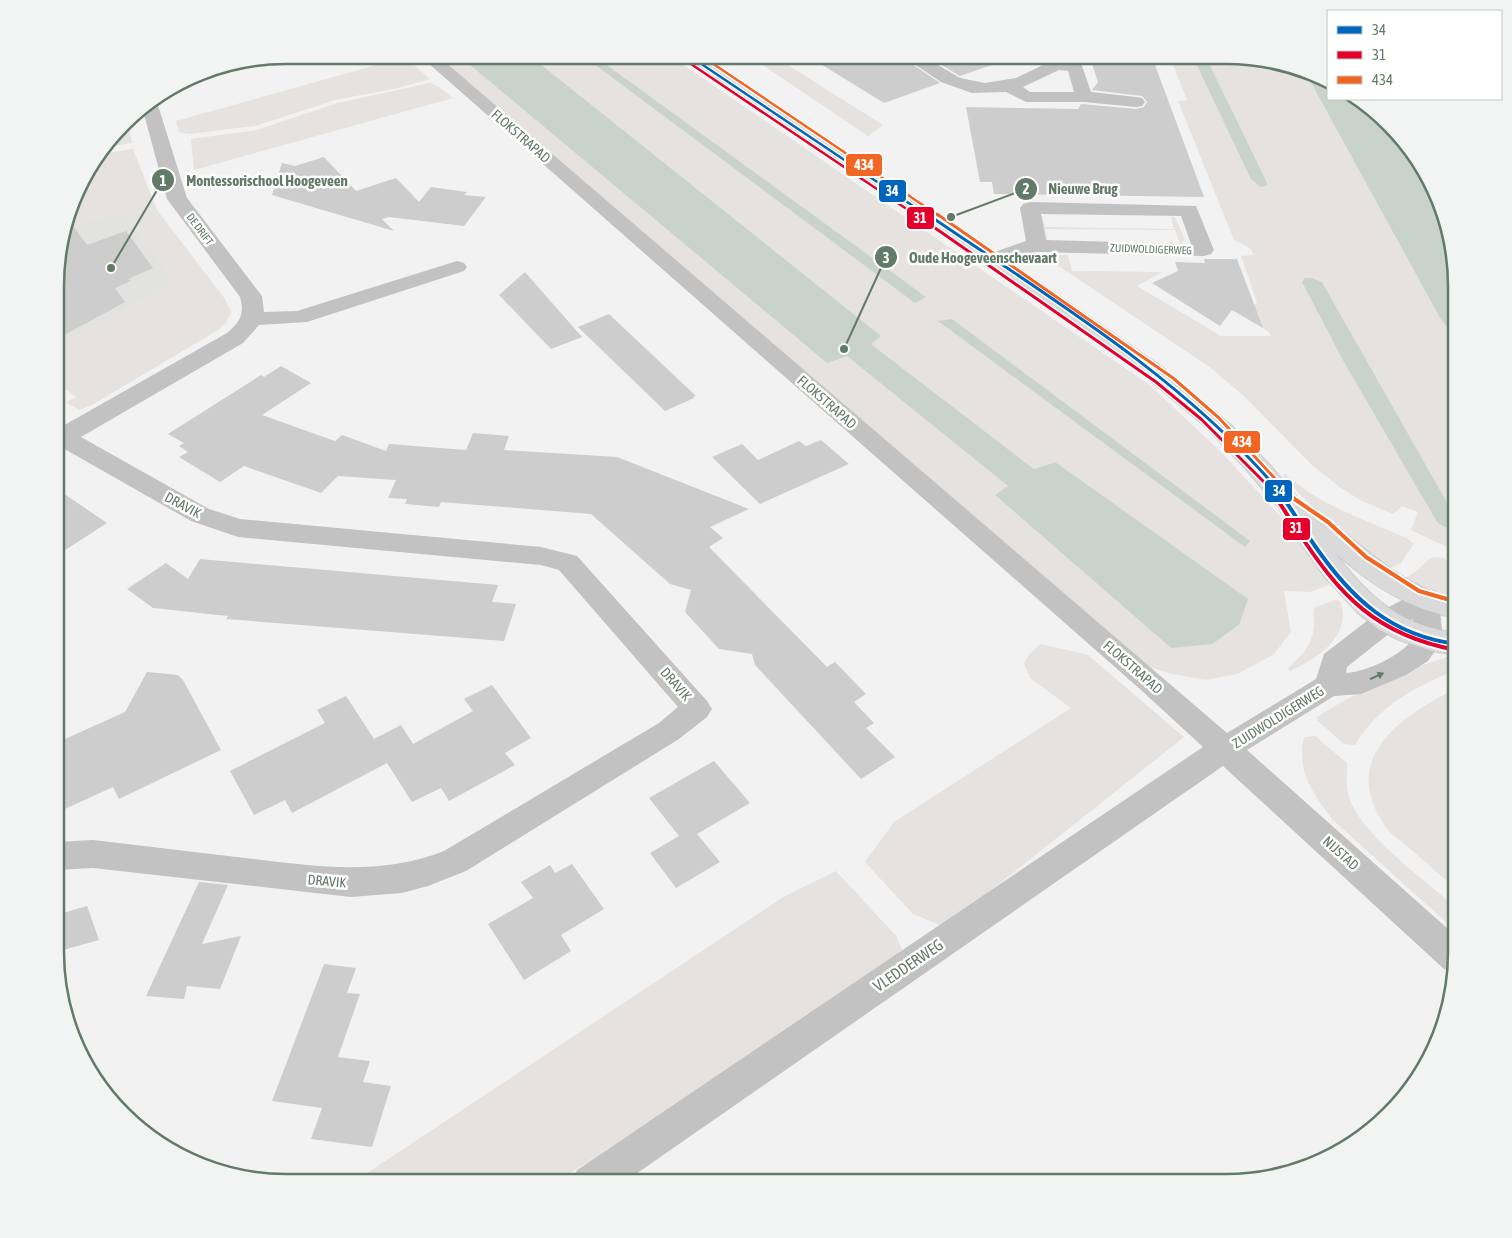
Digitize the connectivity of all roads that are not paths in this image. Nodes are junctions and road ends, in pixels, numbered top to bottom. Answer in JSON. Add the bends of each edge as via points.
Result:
{"nodes":[{"id":1,"x":437,"y":64,"type":"edge"},
{"id":2,"x":701,"y":64,"type":"edge"},
{"id":3,"x":926,"y":64,"type":"edge"},
{"id":4,"x":1051,"y":64,"type":"edge"},
{"id":5,"x":1067,"y":64,"type":"edge"},
{"id":6,"x":1009,"y":86,"type":"junction"},
{"id":7,"x":1084,"y":97,"type":"junction"},
{"id":8,"x":1136,"y":102,"type":"dead end"},
{"id":9,"x":152,"y":109,"type":"edge"},
{"id":10,"x":1037,"y":246,"type":"junction"},
{"id":11,"x":993,"y":259,"type":"junction"},
{"id":12,"x":457,"y":267,"type":"dead end"},
{"id":13,"x":252,"y":319,"type":"junction"},
{"id":14,"x":64,"y":434,"type":"edge"},
{"id":15,"x":64,"y":440,"type":"edge"},
{"id":16,"x":1289,"y":503,"type":"junction"},
{"id":17,"x":1425,"y":600,"type":"junction"},
{"id":18,"x":1448,"y":606,"type":"edge"},
{"id":19,"x":1386,"y":621,"type":"junction"},
{"id":20,"x":1429,"y":640,"type":"junction"},
{"id":21,"x":1448,"y":643,"type":"edge"},
{"id":22,"x":1329,"y":685,"type":"junction"},
{"id":23,"x":1226,"y":748,"type":"junction"},
{"id":24,"x":64,"y":856,"type":"edge"},
{"id":25,"x":1448,"y":951,"type":"edge"},
{"id":26,"x":603,"y":1174,"type":"edge"}],
"edges":[{"from":1,"to":23,"type":"street","name":"FLOKSTRAPAD"},
{"from":2,"to":11,"type":"main road"},
{"from":3,"to":6,"type":"street","via":[[960,84],[984,89]]},
{"from":4,"to":6,"type":"street","via":[[1037,76]]},
{"from":5,"to":7,"type":"street","via":[[1075,67]]},
{"from":6,"to":7,"type":"street","via":[[1026,97]]},
{"from":7,"to":8,"type":"street"},
{"from":9,"to":13,"type":"street","name":"DE DRIFT","via":[[177,199],[251,296],[255,307]]},
{"from":10,"to":10,"type":"street","name":"ZUIDWOLDIGERWEG","via":[[1030,208],[1189,210],[1204,250]]},
{"from":10,"to":11,"type":"street","name":"ZUIDWOLDIGERWEG"},
{"from":11,"to":16,"type":"main road","via":[[1169,383],[1214,422]]},
{"from":12,"to":13,"type":"street","via":[[299,318]]},
{"from":13,"to":14,"type":"street","via":[[234,338]]},
{"from":15,"to":24,"type":"street","name":"DRAVIK","via":[[200,515],[238,528],[541,556],[568,562],[697,709],[669,731],[455,860],[432,872],[401,880],[344,884],[93,854]]},
{"from":16,"to":17,"type":"main road","via":[[1324,527],[1383,577]]},
{"from":16,"to":19,"type":"main road","via":[[1347,588]]},
{"from":17,"to":18,"type":"main road"},
{"from":17,"to":19,"type":"street","name":"ZUIDWOLDIGERWEG"},
{"from":17,"to":20,"type":"street"},
{"from":19,"to":20,"type":"main road","via":[[1402,631]]},
{"from":19,"to":22,"type":"street","name":"ZUIDWOLDIGERWEG","via":[[1334,662]]},
{"from":20,"to":21,"type":"main road"},
{"from":22,"to":20,"type":"street","name":"ZUIDWOLDIGERWEG","one_way":true,"via":[[1361,683],[1418,654]]},
{"from":22,"to":23,"type":"street","name":"ZUIDWOLDIGERWEG"},
{"from":23,"to":25,"type":"street","name":"NIJSTAD"},
{"from":23,"to":26,"type":"street","name":"VLEDDERWEG"}]}
